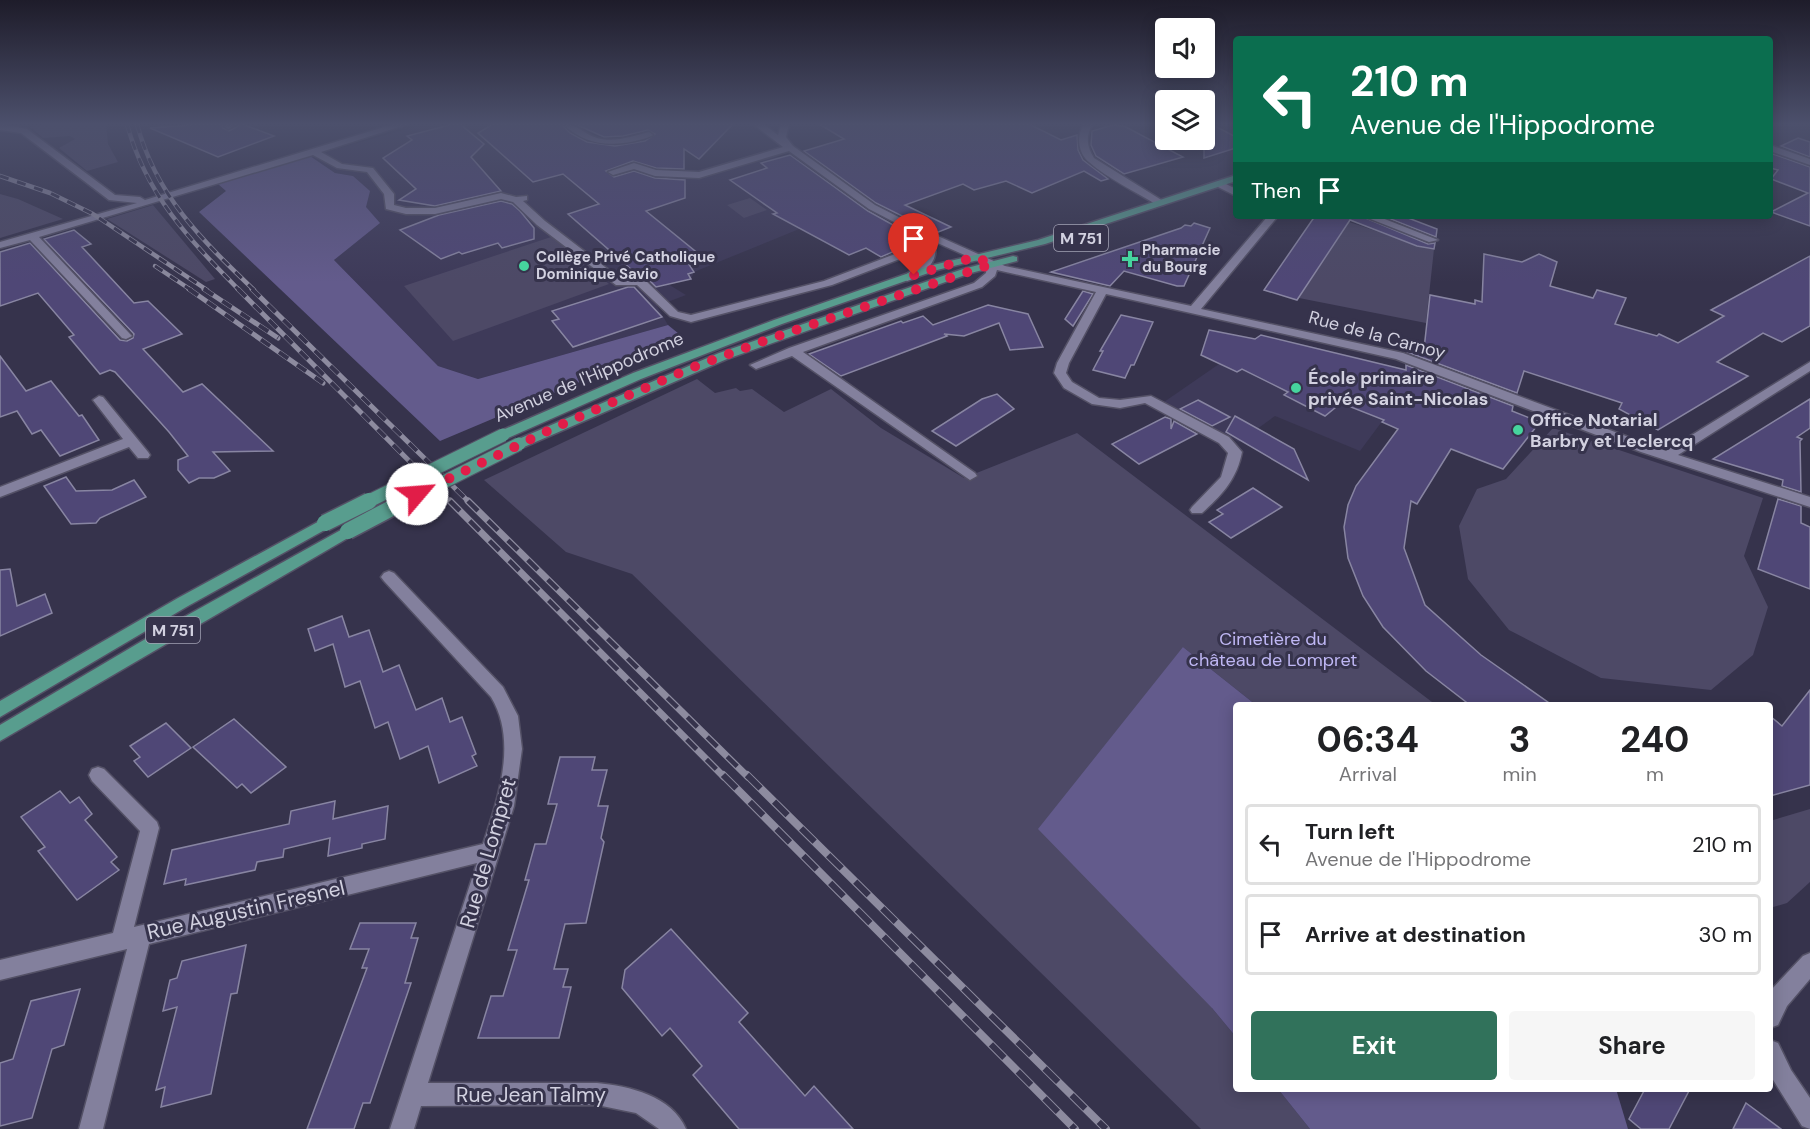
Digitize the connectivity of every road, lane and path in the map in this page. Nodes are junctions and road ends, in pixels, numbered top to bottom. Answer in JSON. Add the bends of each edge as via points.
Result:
{"nodes":[{"id":1,"x":84,"y":177,"type":"edge"},
{"id":2,"x":228,"y":177,"type":"edge"},
{"id":3,"x":375,"y":177,"type":"edge"},
{"id":4,"x":829,"y":177,"type":"edge"},
{"id":5,"x":1118,"y":177,"type":"edge"},
{"id":6,"x":204,"y":184,"type":"junction"},
{"id":7,"x":1230,"y":188,"type":"edge"},
{"id":8,"x":112,"y":198,"type":"junction"},
{"id":9,"x":140,"y":200,"type":"junction"},
{"id":10,"x":1160,"y":203,"type":"junction"},
{"id":11,"x":102,"y":211,"type":"junction"},
{"id":12,"x":1271,"y":219,"type":"edge"},
{"id":13,"x":1376,"y":219,"type":"edge"},
{"id":14,"x":47,"y":231,"type":"junction"},
{"id":15,"x":918,"y":231,"type":"junction"},
{"id":16,"x":32,"y":236,"type":"junction"},
{"id":17,"x":1433,"y":240,"type":"dead end"},
{"id":18,"x":930,"y":244,"type":"junction"},
{"id":19,"x":0,"y":245,"type":"edge"},
{"id":20,"x":975,"y":257,"type":"junction"},
{"id":21,"x":992,"y":264,"type":"junction"},
{"id":22,"x":907,"y":278,"type":"junction"},
{"id":23,"x":1102,"y":292,"type":"junction"},
{"id":24,"x":1193,"y":311,"type":"junction"},
{"id":25,"x":126,"y":336,"type":"dead end"},
{"id":26,"x":793,"y":351,"type":"junction"},
{"id":27,"x":756,"y":365,"type":"dead end"},
{"id":28,"x":1810,"y":366,"type":"edge"},
{"id":29,"x":99,"y":400,"type":"dead end"},
{"id":30,"x":131,"y":441,"type":"junction"},
{"id":31,"x":142,"y":455,"type":"dead end"},
{"id":32,"x":1667,"y":456,"type":"junction"},
{"id":33,"x":970,"y":476,"type":"dead end"},
{"id":34,"x":0,"y":492,"type":"edge"},
{"id":35,"x":1810,"y":502,"type":"edge"},
{"id":36,"x":1197,"y":510,"type":"dead end"},
{"id":37,"x":389,"y":577,"type":"dead end"},
{"id":38,"x":0,"y":710,"type":"edge"},
{"id":39,"x":0,"y":734,"type":"edge"},
{"id":40,"x":98,"y":775,"type":"dead end"},
{"id":41,"x":491,"y":851,"type":"junction"},
{"id":42,"x":131,"y":938,"type":"junction"},
{"id":43,"x":1810,"y":963,"type":"edge"},
{"id":44,"x":0,"y":970,"type":"edge"},
{"id":45,"x":1773,"y":1011,"type":"edge"},
{"id":46,"x":1773,"y":1058,"type":"edge"},
{"id":47,"x":413,"y":1095,"type":"junction"},
{"id":48,"x":1810,"y":1118,"type":"edge"},
{"id":49,"x":91,"y":1129,"type":"edge"},
{"id":50,"x":402,"y":1129,"type":"edge"},
{"id":51,"x":674,"y":1129,"type":"edge"}],
"edges":[{"from":1,"to":8,"type":"street"},
{"from":2,"to":6,"type":"street"},
{"from":3,"to":18,"type":"street","via":[[389,194],[389,207],[406,211],[435,211],[501,196],[521,199],[541,223],[620,283],[640,281],[674,314],[691,320],[828,283]]},
{"from":4,"to":15,"type":"street"},
{"from":5,"to":10,"type":"street"},
{"from":6,"to":9,"type":"street"},
{"from":6,"to":14,"type":"street"},
{"from":7,"to":10,"type":"main road","name":"Avenue de l'Hippodrome","number":"M 751"},
{"from":7,"to":21,"type":"main road","name":"Avenue de l'Hippodrome","number":"M 751"},
{"from":8,"to":9,"type":"street"},
{"from":8,"to":11,"type":"street"},
{"from":9,"to":11,"type":"street"},
{"from":10,"to":20,"type":"main road","name":"Avenue de l'Hippodrome","number":"M 751","via":[[1041,242]]},
{"from":11,"to":14,"type":"street"},
{"from":12,"to":24,"type":"street"},
{"from":13,"to":17,"type":"street"},
{"from":14,"to":16,"type":"street"},
{"from":15,"to":18,"type":"street"},
{"from":15,"to":20,"type":"street","name":"Rue de la Carnoy"},
{"from":16,"to":19,"type":"street"},
{"from":16,"to":25,"type":"street"},
{"from":18,"to":22,"type":"street","via":[[929,262]]},
{"from":20,"to":21,"type":"street","name":"Rue de la Carnoy"},
{"from":20,"to":22,"type":"main road","name":"Avenue de l'Hippodrome","number":"M 751"},
{"from":21,"to":23,"type":"street","name":"Rue de la Carnoy"},
{"from":21,"to":26,"type":"street","via":[[991,274],[978,285]]},
{"from":21,"to":39,"type":"main road","name":"Avenue de l'Hippodrome","number":"M 751","bridge":true,"via":[[723,356],[519,444],[348,531],[165,634]]},
{"from":22,"to":38,"type":"main road","name":"Avenue de l'Hippodrome","number":"M 751","bridge":true,"via":[[687,356],[503,435],[325,524]]},
{"from":23,"to":24,"type":"street","name":"Rue de la Carnoy"},
{"from":23,"to":36,"type":"street","via":[[1060,373],[1068,385],[1096,401],[1120,404],[1147,399],[1224,440],[1235,452],[1234,465],[1222,488]]},
{"from":24,"to":32,"type":"street","name":"Rue de la Carnoy","via":[[1409,359]]},
{"from":26,"to":27,"type":"street"},
{"from":26,"to":33,"type":"street"},
{"from":28,"to":32,"type":"street"},
{"from":29,"to":30,"type":"street"},
{"from":30,"to":31,"type":"street"},
{"from":30,"to":34,"type":"street"},
{"from":32,"to":35,"type":"street","name":"Rue de la Carnoy"},
{"from":37,"to":41,"type":"street","name":"Rue de Lompret","via":[[497,692],[509,716],[512,769]]},
{"from":40,"to":42,"type":"street","via":[[150,828]]},
{"from":41,"to":42,"type":"street","name":"Rue Augustin Fresnel"},
{"from":41,"to":47,"type":"street","name":"Rue de Lompret"},
{"from":42,"to":44,"type":"street","name":"Rue Augustin Fresnel"},
{"from":42,"to":49,"type":"street"},
{"from":43,"to":45,"type":"street","via":[[1779,998]]},
{"from":46,"to":48,"type":"street"},
{"from":47,"to":50,"type":"street","name":"Rue de Lompret"},
{"from":47,"to":51,"type":"street","name":"Rue Jean Talmy","via":[[622,1096],[640,1102]]}]}
